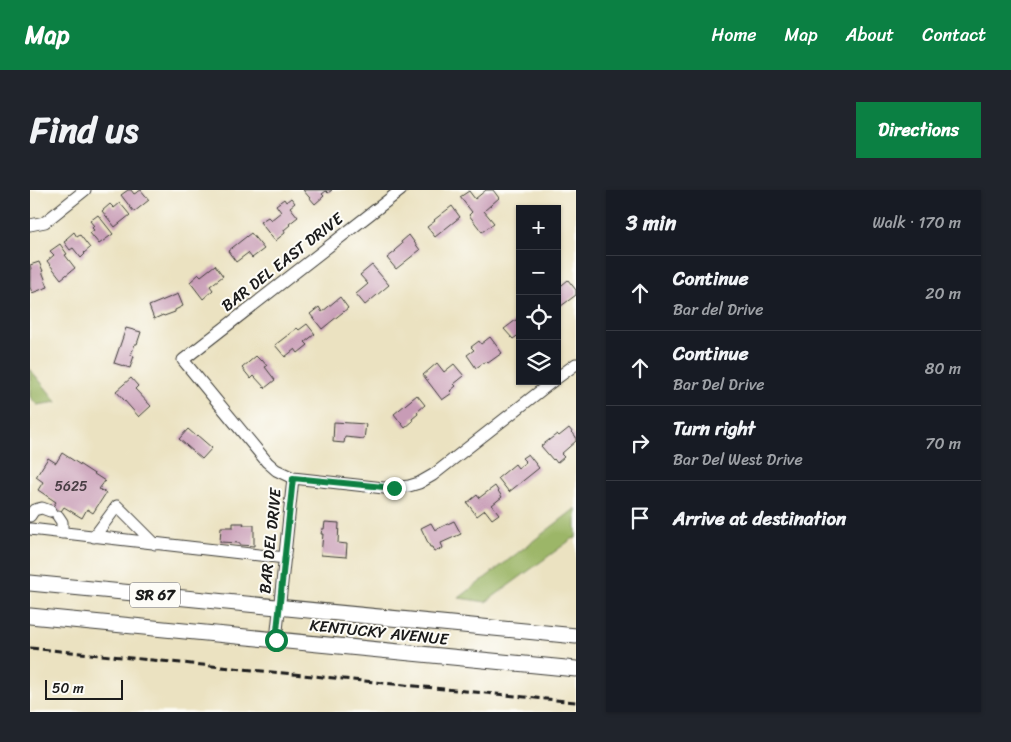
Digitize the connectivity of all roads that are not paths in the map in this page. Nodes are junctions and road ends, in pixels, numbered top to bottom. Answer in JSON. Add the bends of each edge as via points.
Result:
{"nodes":[{"id":1,"x":85,"y":190,"type":"edge"},
{"id":2,"x":400,"y":190,"type":"edge"},
{"id":3,"x":30,"y":225,"type":"edge"},
{"id":4,"x":576,"y":364,"type":"edge"},
{"id":5,"x":561,"y":375,"type":"edge"},
{"id":6,"x":548,"y":385,"type":"edge"},
{"id":7,"x":293,"y":478,"type":"junction"},
{"id":8,"x":30,"y":516,"type":"edge"},
{"id":9,"x":30,"y":529,"type":"edge"},
{"id":10,"x":62,"y":533,"type":"junction"},
{"id":11,"x":94,"y":537,"type":"junction"},
{"id":12,"x":155,"y":544,"type":"junction"},
{"id":13,"x":285,"y":558,"type":"junction"},
{"id":14,"x":30,"y":583,"type":"edge"},
{"id":15,"x":280,"y":608,"type":"junction"},
{"id":16,"x":30,"y":616,"type":"edge"},
{"id":17,"x":576,"y":636,"type":"edge"},
{"id":18,"x":276,"y":640,"type":"junction"},
{"id":19,"x":576,"y":669,"type":"edge"}],
"edges":[{"from":1,"to":3,"type":"street","via":[[45,222]]},
{"from":2,"to":7,"type":"street","name":"BAR DEL EAST DRIVE","via":[[183,360],[267,462]]},
{"from":4,"to":5,"type":"street"},
{"from":6,"to":7,"type":"street","via":[[419,483],[389,488]]},
{"from":7,"to":13,"type":"street","name":"BAR DEL DRIVE"},
{"from":8,"to":10,"type":"street","via":[[34,510],[42,508],[54,513],[62,522]]},
{"from":9,"to":10,"type":"street"},
{"from":10,"to":11,"type":"street"},
{"from":11,"to":12,"type":"street"},
{"from":11,"to":12,"type":"street","via":[[116,506]]},
{"from":12,"to":13,"type":"street"},
{"from":13,"to":15,"type":"street","name":"BAR DEL DRIVE"},
{"from":14,"to":15,"type":"main road","name":"KENTUCKY AVENUE","number":"SR 67"},
{"from":15,"to":17,"type":"main road","name":"KENTUCKY AVENUE","number":"SR 67"},
{"from":15,"to":18,"type":"street","name":"BAR DEL DRIVE"},
{"from":16,"to":18,"type":"main road","name":"KENTUCKY AVENUE","number":"SR 67"},
{"from":18,"to":19,"type":"main road","name":"KENTUCKY AVENUE","number":"SR 67"}]}
